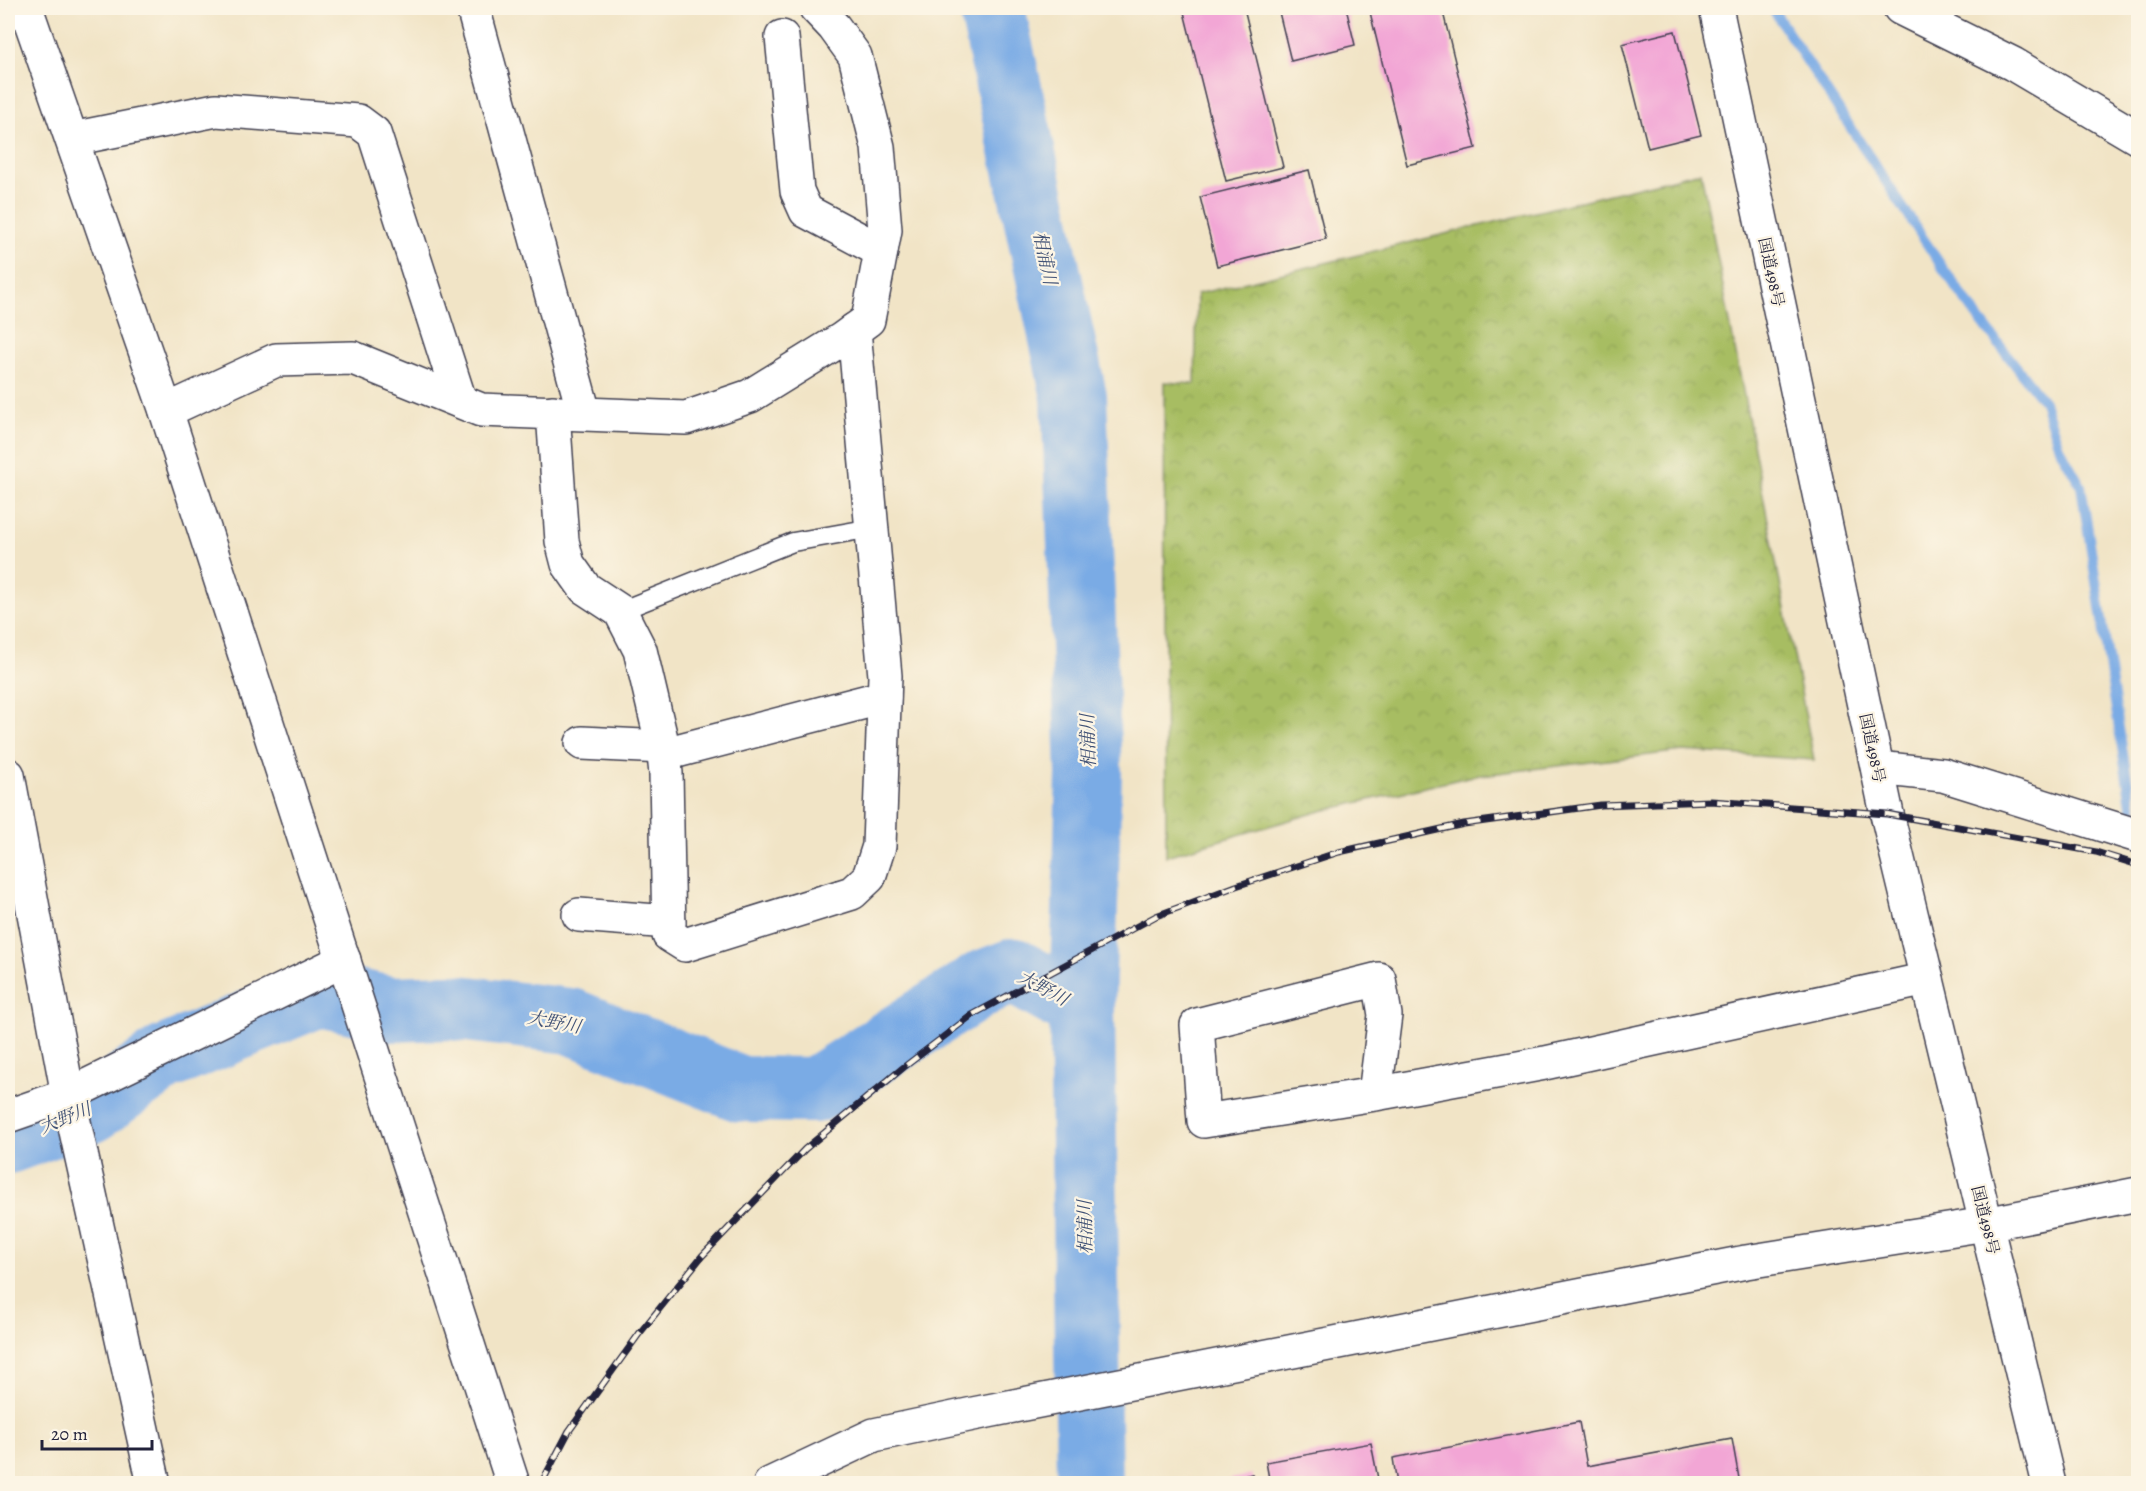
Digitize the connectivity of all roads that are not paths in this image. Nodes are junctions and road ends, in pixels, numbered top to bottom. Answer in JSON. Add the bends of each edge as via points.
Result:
{"nodes":[{"id":1,"x":26,"y":8,"type":"edge"},
{"id":2,"x":472,"y":8,"type":"edge"},
{"id":3,"x":816,"y":8,"type":"edge"},
{"id":4,"x":1716,"y":8,"type":"edge"},
{"id":5,"x":1920,"y":11,"type":"edge"},
{"id":6,"x":782,"y":37,"type":"dead end"},
{"id":7,"x":2139,"y":138,"type":"edge"},
{"id":8,"x":72,"y":139,"type":"junction"},
{"id":9,"x":881,"y":251,"type":"junction"},
{"id":10,"x":854,"y":330,"type":"junction"},
{"id":11,"x":460,"y":401,"type":"junction"},
{"id":12,"x":166,"y":411,"type":"junction"},
{"id":13,"x":569,"y":412,"type":"junction"},
{"id":14,"x":872,"y":528,"type":"junction"},
{"id":15,"x":620,"y":611,"type":"junction"},
{"id":16,"x":884,"y":697,"type":"junction"},
{"id":17,"x":582,"y":744,"type":"dead end"},
{"id":18,"x":664,"y":751,"type":"junction"},
{"id":19,"x":1878,"y":768,"type":"junction"},
{"id":20,"x":8,"y":775,"type":"edge"},
{"id":21,"x":2139,"y":836,"type":"edge"},
{"id":22,"x":579,"y":916,"type":"dead end"},
{"id":23,"x":669,"y":922,"type":"junction"},
{"id":24,"x":344,"y":960,"type":"junction"},
{"id":25,"x":1927,"y":979,"type":"junction"},
{"id":26,"x":1375,"y":1094,"type":"junction"},
{"id":27,"x":68,"y":1095,"type":"junction"},
{"id":28,"x":8,"y":1116,"type":"edge"},
{"id":29,"x":2139,"y":1194,"type":"edge"},
{"id":30,"x":1986,"y":1224,"type":"junction"},
{"id":31,"x":154,"y":1484,"type":"edge"},
{"id":32,"x":513,"y":1484,"type":"edge"},
{"id":33,"x":770,"y":1484,"type":"edge"},
{"id":34,"x":2049,"y":1484,"type":"edge"}],
"edges":[{"from":1,"to":8,"type":"main road"},
{"from":2,"to":13,"type":"main road"},
{"from":3,"to":9,"type":"main road","via":[[855,56],[878,147],[885,230]]},
{"from":4,"to":19,"type":"main road","name":"国道498号"},
{"from":5,"to":7,"type":"main road"},
{"from":6,"to":9,"type":"main road","via":[[797,191],[806,211]]},
{"from":8,"to":11,"type":"main road","via":[[216,110],[358,121],[374,132]]},
{"from":8,"to":12,"type":"main road"},
{"from":9,"to":10,"type":"main road","via":[[868,320]]},
{"from":10,"to":13,"type":"main road","via":[[750,396],[686,418]]},
{"from":10,"to":14,"type":"main road"},
{"from":11,"to":12,"type":"main road","via":[[353,358],[276,360]]},
{"from":11,"to":13,"type":"main road","via":[[481,410]]},
{"from":12,"to":24,"type":"main road"},
{"from":13,"to":15,"type":"main road","via":[[562,541],[568,564],[585,588]]},
{"from":14,"to":15,"type":"lane","via":[[794,542]]},
{"from":14,"to":16,"type":"main road"},
{"from":15,"to":18,"type":"main road","via":[[640,650]]},
{"from":16,"to":18,"type":"main road"},
{"from":16,"to":23,"type":"main road","via":[[879,846],[869,877],[852,893],[685,945],[669,935]]},
{"from":17,"to":18,"type":"main road"},
{"from":18,"to":23,"type":"main road"},
{"from":19,"to":21,"type":"main road","via":[[1943,775]]},
{"from":19,"to":25,"type":"main road","name":"国道498号"},
{"from":20,"to":27,"type":"main road"},
{"from":22,"to":23,"type":"main road"},
{"from":24,"to":27,"type":"main road"},
{"from":24,"to":32,"type":"main road"},
{"from":25,"to":26,"type":"main road","via":[[1545,1063]]},
{"from":25,"to":30,"type":"main road","name":"国道498号"},
{"from":26,"to":26,"type":"main road","via":[[1204,1121],[1197,1025],[1379,979],[1385,1015]]},
{"from":27,"to":28,"type":"main road"},
{"from":27,"to":31,"type":"main road"},
{"from":29,"to":30,"type":"main road"},
{"from":30,"to":33,"type":"main road","via":[[1746,1262],[973,1414],[874,1436]]},
{"from":30,"to":34,"type":"main road","name":"国道498号"}]}
